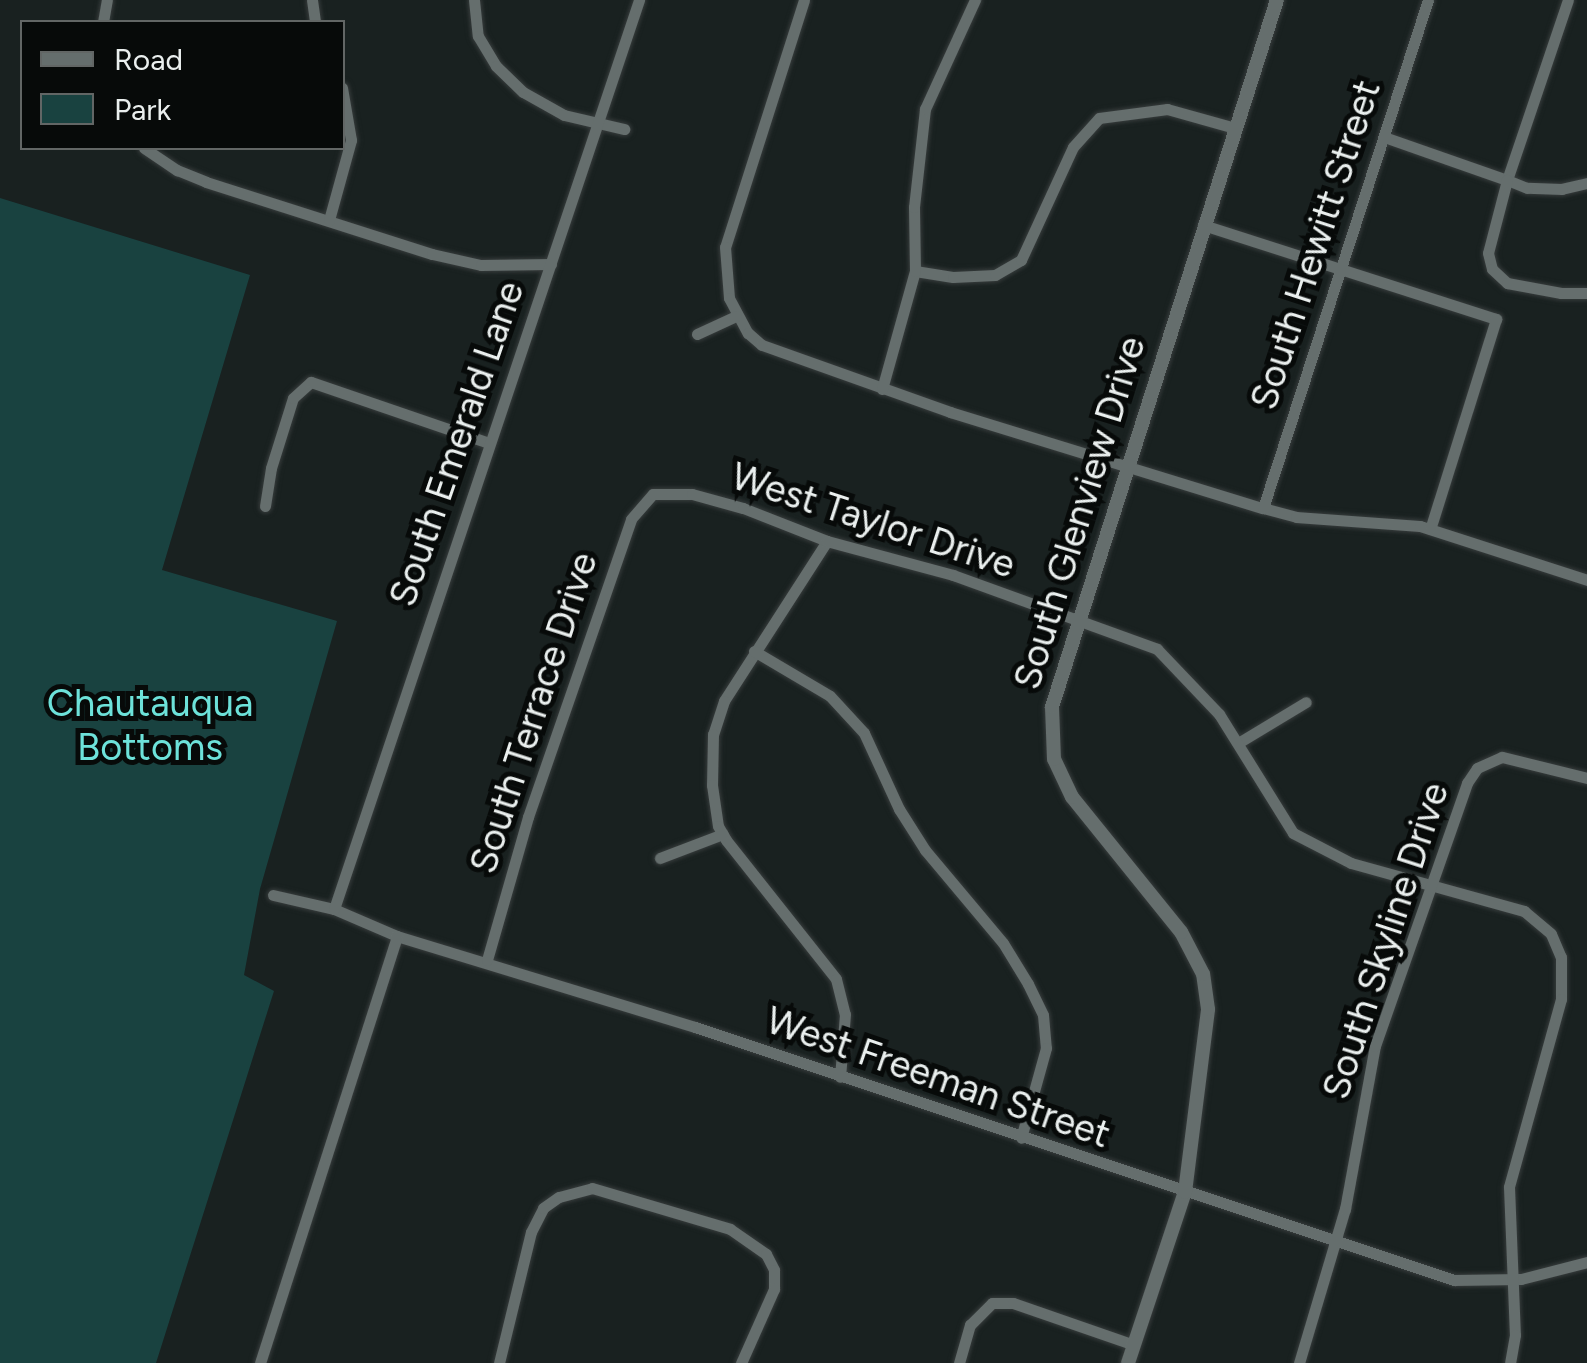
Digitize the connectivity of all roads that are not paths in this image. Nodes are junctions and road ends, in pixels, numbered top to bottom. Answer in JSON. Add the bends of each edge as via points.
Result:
{"nodes":[{"id":1,"x":474,"y":0,"type":"edge"},
{"id":2,"x":640,"y":0,"type":"edge"},
{"id":3,"x":804,"y":0,"type":"edge"},
{"id":4,"x":975,"y":0,"type":"edge"},
{"id":5,"x":1277,"y":0,"type":"edge"},
{"id":6,"x":1428,"y":0,"type":"edge"},
{"id":7,"x":1568,"y":0,"type":"edge"},
{"id":8,"x":345,"y":104,"type":"edge"},
{"id":9,"x":600,"y":122,"type":"junction"},
{"id":10,"x":1235,"y":128,"type":"junction"},
{"id":11,"x":624,"y":129,"type":"dead end"},
{"id":12,"x":1384,"y":137,"type":"junction"},
{"id":13,"x":147,"y":150,"type":"edge"},
{"id":14,"x":1507,"y":180,"type":"junction"},
{"id":15,"x":1587,"y":183,"type":"edge"},
{"id":16,"x":329,"y":220,"type":"junction"},
{"id":17,"x":1204,"y":225,"type":"junction"},
{"id":18,"x":551,"y":264,"type":"junction"},
{"id":19,"x":1339,"y":268,"type":"junction"},
{"id":20,"x":915,"y":271,"type":"junction"},
{"id":21,"x":1587,"y":293,"type":"edge"},
{"id":22,"x":736,"y":316,"type":"junction"},
{"id":23,"x":697,"y":334,"type":"dead end"},
{"id":24,"x":882,"y":389,"type":"junction"},
{"id":25,"x":489,"y":442,"type":"junction"},
{"id":26,"x":1128,"y":466,"type":"junction"},
{"id":27,"x":653,"y":494,"type":"joint"},
{"id":28,"x":266,"y":506,"type":"dead end"},
{"id":29,"x":1263,"y":508,"type":"junction"},
{"id":30,"x":1430,"y":528,"type":"junction"},
{"id":31,"x":827,"y":541,"type":"junction"},
{"id":32,"x":1587,"y":580,"type":"edge"},
{"id":33,"x":1078,"y":621,"type":"junction"},
{"id":34,"x":754,"y":651,"type":"junction"},
{"id":35,"x":1306,"y":702,"type":"dead end"},
{"id":36,"x":1238,"y":743,"type":"junction"},
{"id":37,"x":1587,"y":778,"type":"edge"},
{"id":38,"x":723,"y":834,"type":"junction"},
{"id":39,"x":660,"y":858,"type":"dead end"},
{"id":40,"x":1428,"y":884,"type":"junction"},
{"id":41,"x":273,"y":895,"type":"dead end"},
{"id":42,"x":334,"y":909,"type":"junction"},
{"id":43,"x":398,"y":936,"type":"junction"},
{"id":44,"x":486,"y":960,"type":"junction"},
{"id":45,"x":840,"y":1077,"type":"junction"},
{"id":46,"x":1021,"y":1138,"type":"junction"},
{"id":47,"x":1185,"y":1192,"type":"junction"},
{"id":48,"x":1336,"y":1243,"type":"junction"},
{"id":49,"x":1587,"y":1262,"type":"edge"},
{"id":50,"x":1512,"y":1280,"type":"junction"},
{"id":51,"x":1134,"y":1345,"type":"junction"},
{"id":52,"x":260,"y":1363,"type":"edge"},
{"id":53,"x":499,"y":1363,"type":"edge"},
{"id":54,"x":741,"y":1363,"type":"edge"},
{"id":55,"x":959,"y":1363,"type":"edge"},
{"id":56,"x":1128,"y":1363,"type":"edge"},
{"id":57,"x":1299,"y":1363,"type":"edge"},
{"id":58,"x":1510,"y":1363,"type":"edge"}],
"edges":[{"from":1,"to":9,"type":"street","via":[[478,36],[496,66],[564,115]]},
{"from":2,"to":9,"type":"street","name":"South Emerald Lane"},
{"from":3,"to":22,"type":"street","via":[[727,234],[725,282]]},
{"from":4,"to":20,"type":"street","via":[[926,109],[914,207]]},
{"from":5,"to":10,"type":"street","name":"South Glenview Drive"},
{"from":6,"to":12,"type":"street","name":"South Hewitt Street"},
{"from":7,"to":14,"type":"street"},
{"from":8,"to":16,"type":"street","via":[[352,140]]},
{"from":9,"to":11,"type":"street"},
{"from":9,"to":18,"type":"street","name":"South Emerald Lane"},
{"from":10,"to":17,"type":"street","name":"South Glenview Drive"},
{"from":10,"to":20,"type":"street","via":[[1167,109],[1099,118],[1073,146],[1021,260],[994,275]]},
{"from":12,"to":14,"type":"street"},
{"from":12,"to":19,"type":"street","name":"South Hewitt Street"},
{"from":13,"to":16,"type":"street","via":[[206,182]]},
{"from":14,"to":15,"type":"street","via":[[1528,188]]},
{"from":14,"to":21,"type":"street","via":[[1488,254],[1492,269],[1507,283]]},
{"from":16,"to":18,"type":"street","via":[[481,265]]},
{"from":17,"to":19,"type":"street"},
{"from":17,"to":26,"type":"street","name":"South Glenview Drive"},
{"from":18,"to":25,"type":"street","name":"South Emerald Lane"},
{"from":19,"to":29,"type":"street","name":"South Hewitt Street"},
{"from":19,"to":30,"type":"street","via":[[1496,320]]},
{"from":20,"to":24,"type":"street"},
{"from":22,"to":23,"type":"street"},
{"from":22,"to":24,"type":"street","via":[[757,341]]},
{"from":24,"to":26,"type":"street"},
{"from":25,"to":28,"type":"street","via":[[311,382],[292,398]]},
{"from":25,"to":42,"type":"street","name":"South Emerald Lane"},
{"from":26,"to":29,"type":"street"},
{"from":26,"to":33,"type":"street","name":"South Glenview Drive"},
{"from":27,"to":31,"type":"street","name":"West Taylor Drive","via":[[692,494]]},
{"from":27,"to":44,"type":"street","name":"South Terrace Drive","via":[[630,519]]},
{"from":29,"to":30,"type":"street","via":[[1296,517]]},
{"from":30,"to":32,"type":"street"},
{"from":31,"to":33,"type":"street","name":"West Taylor Drive"},
{"from":31,"to":34,"type":"street"},
{"from":33,"to":36,"type":"street","name":"West Taylor Drive","via":[[1158,649],[1202,692]]},
{"from":33,"to":47,"type":"street","name":"South Glenview Drive","via":[[1052,707],[1054,759],[1072,797],[1159,902],[1202,974],[1208,1009]]},
{"from":34,"to":38,"type":"street","via":[[724,701],[714,734],[712,785]]},
{"from":34,"to":46,"type":"street","via":[[830,696],[864,733],[925,850],[1003,943],[1028,984],[1043,1015],[1046,1048]]},
{"from":35,"to":36,"type":"street"},
{"from":36,"to":40,"type":"street","name":"West Taylor Drive","via":[[1293,833],[1351,863]]},
{"from":37,"to":40,"type":"street","name":"South Skyline Drive","via":[[1511,757],[1480,766],[1467,783]]},
{"from":38,"to":39,"type":"street"},
{"from":38,"to":45,"type":"street","via":[[836,979],[846,1014]]},
{"from":40,"to":48,"type":"street","name":"South Skyline Drive","via":[[1375,1046]]},
{"from":40,"to":50,"type":"street","name":"West Taylor Drive","via":[[1535,916],[1562,957],[1562,989],[1510,1188]]},
{"from":41,"to":42,"type":"street","name":"West Freeman Street"},
{"from":42,"to":43,"type":"street","name":"West Freeman Street"},
{"from":43,"to":44,"type":"street","name":"West Freeman Street"},
{"from":43,"to":52,"type":"street"},
{"from":44,"to":45,"type":"street","name":"West Freeman Street"},
{"from":45,"to":46,"type":"street","name":"West Freeman Street"},
{"from":46,"to":47,"type":"street","name":"West Freeman Street"},
{"from":47,"to":48,"type":"street","name":"West Freeman Street"},
{"from":47,"to":51,"type":"street","name":"South Glenview Drive"},
{"from":48,"to":50,"type":"street","name":"West Freeman Street","via":[[1454,1280]]},
{"from":48,"to":57,"type":"street","name":"South Skyline Drive"},
{"from":49,"to":50,"type":"street","name":"West Freeman Street"},
{"from":50,"to":58,"type":"street"},
{"from":51,"to":55,"type":"street","via":[[1013,1302],[992,1303],[970,1325]]},
{"from":51,"to":56,"type":"street","name":"South Glenview Drive"},
{"from":53,"to":54,"type":"street","via":[[543,1208],[592,1188],[730,1229],[766,1254],[774,1289]]}]}
